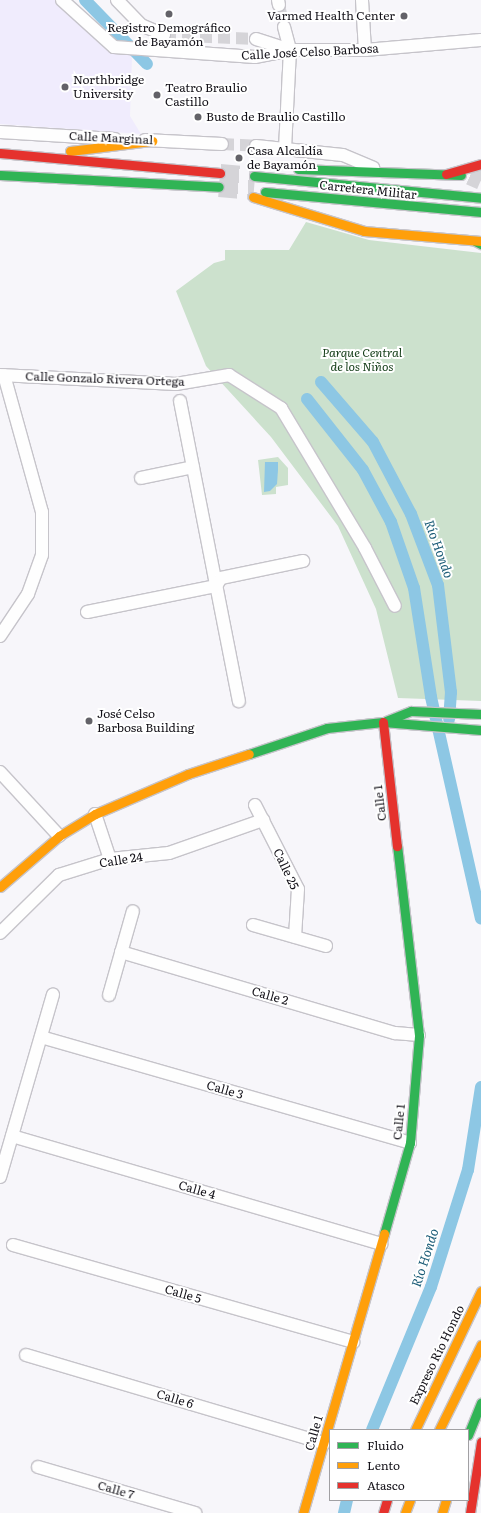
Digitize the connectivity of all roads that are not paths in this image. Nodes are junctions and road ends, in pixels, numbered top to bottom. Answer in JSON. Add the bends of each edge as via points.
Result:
{"nodes":[{"id":1,"x":62,"y":0,"type":"edge"},
{"id":2,"x":117,"y":0,"type":"edge"},
{"id":3,"x":362,"y":0,"type":"edge"},
{"id":4,"x":284,"y":27,"type":"tunnel mouth"},
{"id":5,"x":164,"y":35,"type":"tunnel mouth"},
{"id":6,"x":256,"y":39,"type":"tunnel mouth"},
{"id":7,"x":481,"y":40,"type":"edge"},
{"id":8,"x":290,"y":50,"type":"junction"},
{"id":9,"x":365,"y":50,"type":"junction"},
{"id":10,"x":0,"y":132,"type":"edge"},
{"id":11,"x":152,"y":141,"type":"junction"},
{"id":12,"x":222,"y":144,"type":"tunnel mouth"},
{"id":13,"x":256,"y":146,"type":"tunnel mouth"},
{"id":14,"x":285,"y":148,"type":"junction"},
{"id":15,"x":0,"y":153,"type":"edge"},
{"id":16,"x":31,"y":155,"type":"junction"},
{"id":17,"x":481,"y":164,"type":"edge"},
{"id":18,"x":383,"y":172,"type":"junction"},
{"id":19,"x":220,"y":173,"type":"tunnel mouth"},
{"id":20,"x":446,"y":174,"type":"junction"},
{"id":21,"x":0,"y":175,"type":"edge"},
{"id":22,"x":481,"y":175,"type":"tunnel mouth"},
{"id":23,"x":219,"y":187,"type":"tunnel mouth"},
{"id":24,"x":481,"y":198,"type":"edge"},
{"id":25,"x":481,"y":212,"type":"edge"},
{"id":26,"x":479,"y":242,"type":"edge"},
{"id":27,"x":2,"y":375,"type":"edge"},
{"id":28,"x":180,"y":401,"type":"dead end"},
{"id":29,"x":193,"y":467,"type":"junction"},
{"id":30,"x":141,"y":478,"type":"dead end"},
{"id":31,"x":303,"y":561,"type":"dead end"},
{"id":32,"x":216,"y":586,"type":"junction"},
{"id":33,"x":395,"y":606,"type":"dead end"},
{"id":34,"x":87,"y":612,"type":"dead end"},
{"id":35,"x":0,"y":636,"type":"edge"},
{"id":36,"x":239,"y":701,"type":"dead end"},
{"id":37,"x":481,"y":714,"type":"edge"},
{"id":38,"x":383,"y":722,"type":"junction"},
{"id":39,"x":481,"y":730,"type":"edge"},
{"id":40,"x":0,"y":772,"type":"edge"},
{"id":41,"x":255,"y":805,"type":"dead end"},
{"id":42,"x":95,"y":814,"type":"junction"},
{"id":43,"x":263,"y":820,"type":"junction"},
{"id":44,"x":60,"y":836,"type":"junction"},
{"id":45,"x":110,"y":859,"type":"junction"},
{"id":46,"x":0,"y":887,"type":"edge"},
{"id":47,"x":133,"y":910,"type":"dead end"},
{"id":48,"x":253,"y":925,"type":"dead end"},
{"id":49,"x":0,"y":933,"type":"edge"},
{"id":50,"x":295,"y":937,"type":"junction"},
{"id":51,"x":326,"y":946,"type":"dead end"},
{"id":52,"x":121,"y":952,"type":"junction"},
{"id":53,"x":53,"y":995,"type":"dead end"},
{"id":54,"x":109,"y":995,"type":"dead end"},
{"id":55,"x":419,"y":1035,"type":"junction"},
{"id":56,"x":41,"y":1037,"type":"junction"},
{"id":57,"x":12,"y":1136,"type":"junction"},
{"id":58,"x":410,"y":1143,"type":"junction"},
{"id":59,"x":0,"y":1177,"type":"edge"},
{"id":60,"x":382,"y":1244,"type":"junction"},
{"id":61,"x":13,"y":1245,"type":"dead end"},
{"id":62,"x":481,"y":1291,"type":"edge"},
{"id":63,"x":353,"y":1342,"type":"junction"},
{"id":64,"x":481,"y":1345,"type":"edge"},
{"id":65,"x":26,"y":1355,"type":"dead end"},
{"id":66,"x":481,"y":1403,"type":"edge"},
{"id":67,"x":415,"y":1429,"type":"edge"},
{"id":68,"x":439,"y":1429,"type":"edge"},
{"id":69,"x":469,"y":1433,"type":"edge"},
{"id":70,"x":481,"y":1442,"type":"edge"},
{"id":71,"x":324,"y":1443,"type":"junction"},
{"id":72,"x":38,"y":1467,"type":"dead end"},
{"id":73,"x":387,"y":1501,"type":"edge"},
{"id":74,"x":410,"y":1501,"type":"edge"},
{"id":75,"x":446,"y":1501,"type":"edge"},
{"id":76,"x":195,"y":1513,"type":"edge"},
{"id":77,"x":303,"y":1513,"type":"edge"},
{"id":78,"x":383,"y":1513,"type":"edge"},
{"id":79,"x":405,"y":1513,"type":"edge"},
{"id":80,"x":442,"y":1513,"type":"edge"},
{"id":81,"x":470,"y":1513,"type":"edge"}],
"edges":[{"from":1,"to":8,"type":"street","name":"Calle José Celso Barbosa","via":[[114,47],[255,57]]},
{"from":2,"to":5,"type":"street","via":[[141,25]]},
{"from":3,"to":9,"type":"street"},
{"from":4,"to":8,"type":"street"},
{"from":6,"to":8,"type":"street"},
{"from":7,"to":9,"type":"street","name":"Calle José Celso Barbosa"},
{"from":8,"to":9,"type":"street","name":"Calle José Celso Barbosa"},
{"from":8,"to":14,"type":"street"},
{"from":10,"to":11,"type":"street","name":"Calle Marginal"},
{"from":11,"to":12,"type":"street","name":"Calle Marginal"},
{"from":11,"to":16,"type":"main road"},
{"from":13,"to":14,"type":"street"},
{"from":14,"to":18,"type":"street","via":[[343,155]]},
{"from":15,"to":16,"type":"main road"},
{"from":16,"to":19,"type":"main road"},
{"from":17,"to":20,"type":"main road"},
{"from":18,"to":20,"type":"main road"},
{"from":18,"to":24,"type":"main road","name":"Carretera Militar","via":[[255,173]]},
{"from":20,"to":22,"type":"main road"},
{"from":21,"to":23,"type":"main road"},
{"from":25,"to":26,"type":"main road","name":"Carretera Militar","via":[[253,194],[364,231]]},
{"from":27,"to":33,"type":"street","name":"Calle Gonzalo Rivera Ortega","via":[[176,384],[229,375],[281,408],[365,548]]},
{"from":27,"to":35,"type":"street","name":"Calle Gonzalo Rivera Ortega","via":[[42,512],[42,555],[28,594]]},
{"from":28,"to":29,"type":"street"},
{"from":29,"to":30,"type":"street"},
{"from":29,"to":32,"type":"street"},
{"from":31,"to":32,"type":"street","via":[[221,578]]},
{"from":32,"to":34,"type":"street"},
{"from":32,"to":36,"type":"street"},
{"from":37,"to":38,"type":"main road","via":[[411,711]]},
{"from":38,"to":39,"type":"main road"},
{"from":38,"to":42,"type":"main road","via":[[327,728],[188,774]]},
{"from":38,"to":55,"type":"main road","name":"Calle 1"},
{"from":40,"to":44,"type":"street"},
{"from":41,"to":43,"type":"street","name":"Calle 25"},
{"from":42,"to":44,"type":"main road"},
{"from":42,"to":45,"type":"street"},
{"from":43,"to":45,"type":"street","name":"Calle 24","via":[[169,853]]},
{"from":43,"to":50,"type":"street","name":"Calle 25","via":[[298,889]]},
{"from":44,"to":46,"type":"main road"},
{"from":45,"to":49,"type":"street","name":"Calle 24","via":[[59,875]]},
{"from":47,"to":52,"type":"street"},
{"from":48,"to":50,"type":"street"},
{"from":50,"to":51,"type":"street"},
{"from":52,"to":54,"type":"street"},
{"from":52,"to":55,"type":"street","name":"Calle 2","via":[[395,1032]]},
{"from":53,"to":56,"type":"street"},
{"from":55,"to":58,"type":"main road","name":"Calle 1"},
{"from":56,"to":57,"type":"street"},
{"from":56,"to":58,"type":"street","name":"Calle 3"},
{"from":57,"to":59,"type":"street"},
{"from":57,"to":60,"type":"street","name":"Calle 4"},
{"from":58,"to":60,"type":"main road","name":"Calle 1"},
{"from":60,"to":63,"type":"main road","name":"Calle 1"},
{"from":61,"to":63,"type":"street","name":"Calle 5"},
{"from":62,"to":67,"type":"main road","name":"Expreso Río Hondo"},
{"from":63,"to":71,"type":"main road","name":"Calle 1"},
{"from":64,"to":68,"type":"main road"},
{"from":65,"to":71,"type":"street","name":"Calle 6"},
{"from":66,"to":69,"type":"main road"},
{"from":70,"to":81,"type":"main road"},
{"from":71,"to":77,"type":"main road","name":"Calle 1"},
{"from":72,"to":76,"type":"street","name":"Calle 7"},
{"from":73,"to":78,"type":"main road"},
{"from":74,"to":79,"type":"main road"},
{"from":75,"to":80,"type":"main road"}]}
